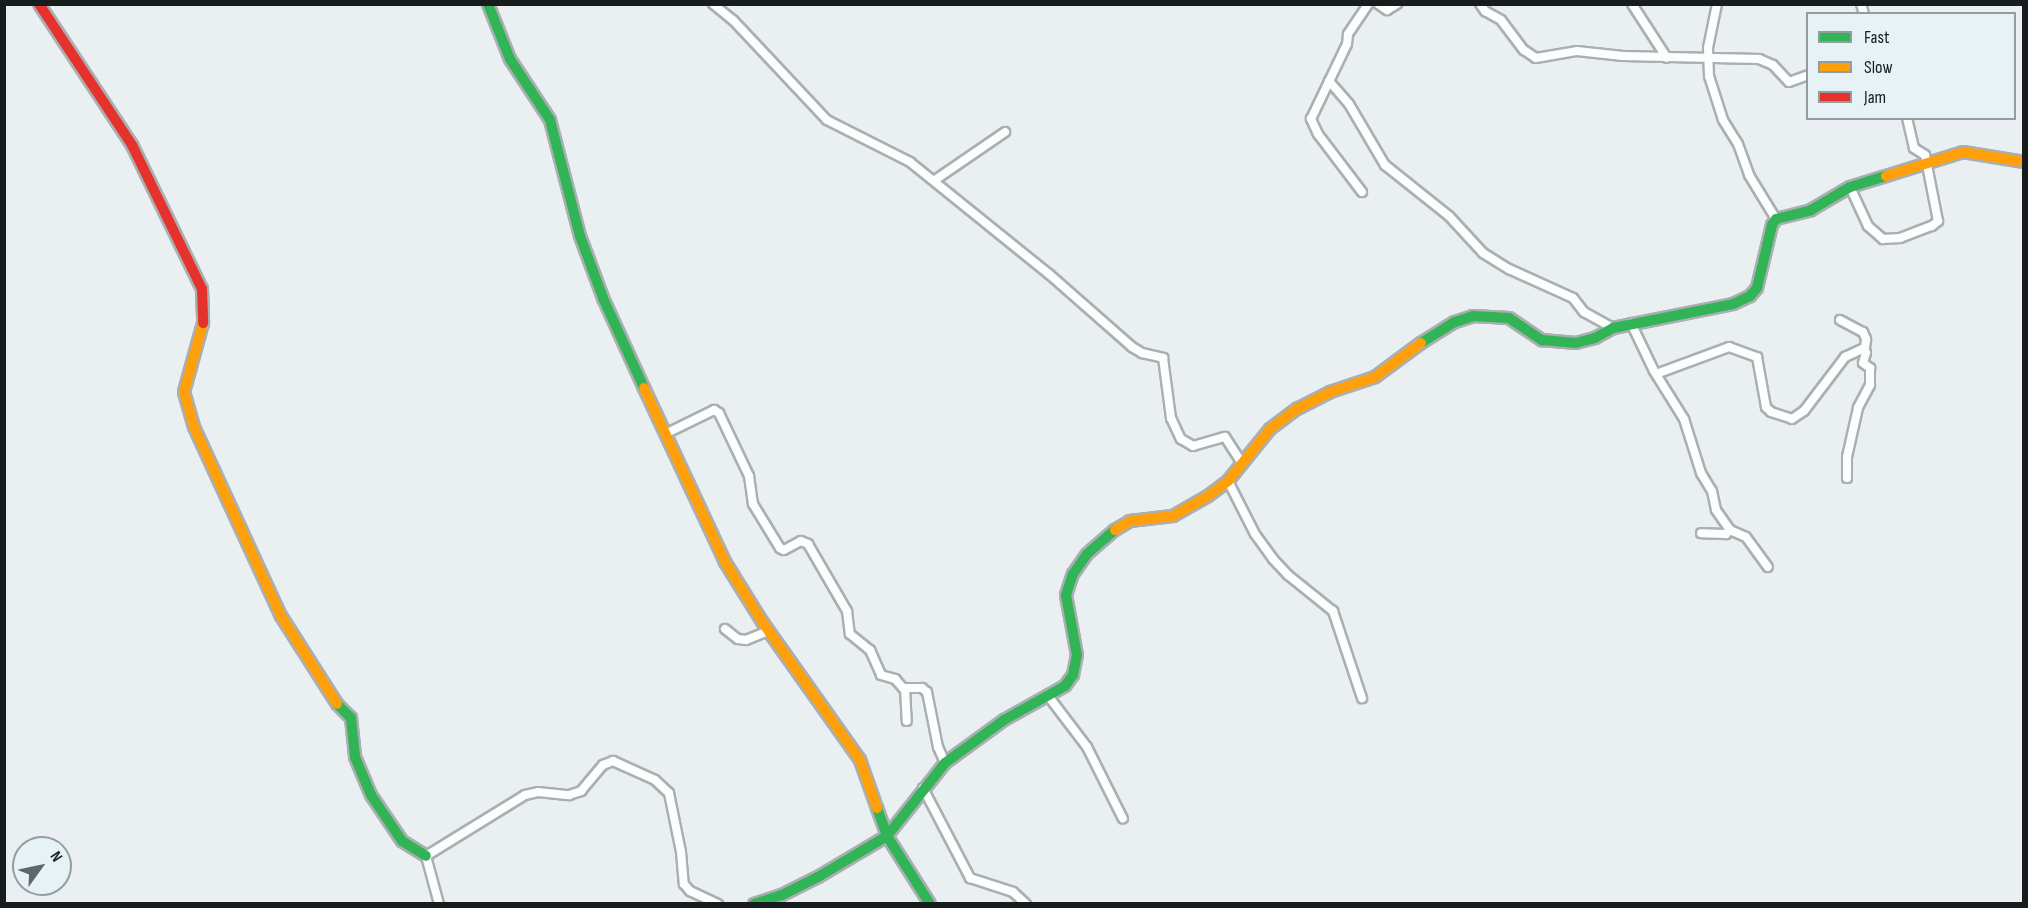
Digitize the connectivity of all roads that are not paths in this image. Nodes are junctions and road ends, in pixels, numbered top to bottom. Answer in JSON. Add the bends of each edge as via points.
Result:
{"nodes":[{"id":1,"x":39,"y":4,"type":"edge"},
{"id":2,"x":488,"y":4,"type":"edge"},
{"id":3,"x":713,"y":4,"type":"edge"},
{"id":4,"x":1368,"y":4,"type":"edge"},
{"id":5,"x":1378,"y":4,"type":"edge"},
{"id":6,"x":1397,"y":4,"type":"edge"},
{"id":7,"x":1480,"y":4,"type":"edge"},
{"id":8,"x":1632,"y":4,"type":"edge"},
{"id":9,"x":1717,"y":4,"type":"edge"},
{"id":10,"x":1667,"y":58,"type":"junction"},
{"id":11,"x":1707,"y":59,"type":"junction"},
{"id":12,"x":1806,"y":76,"type":"edge"},
{"id":13,"x":1329,"y":81,"type":"junction"},
{"id":14,"x":1907,"y":120,"type":"edge"},
{"id":15,"x":1005,"y":132,"type":"dead end"},
{"id":16,"x":2024,"y":162,"type":"edge"},
{"id":17,"x":1927,"y":164,"type":"junction"},
{"id":18,"x":934,"y":180,"type":"junction"},
{"id":19,"x":1850,"y":187,"type":"junction"},
{"id":20,"x":1362,"y":192,"type":"dead end"},
{"id":21,"x":1776,"y":219,"type":"junction"},
{"id":22,"x":1840,"y":320,"type":"dead end"},
{"id":23,"x":1631,"y":323,"type":"junction"},
{"id":24,"x":1613,"y":328,"type":"junction"},
{"id":25,"x":1865,"y":349,"type":"junction"},
{"id":26,"x":1656,"y":374,"type":"junction"},
{"id":27,"x":665,"y":434,"type":"junction"},
{"id":28,"x":1242,"y":463,"type":"junction"},
{"id":29,"x":1847,"y":478,"type":"dead end"},
{"id":30,"x":1228,"y":481,"type":"junction"},
{"id":31,"x":1730,"y":530,"type":"junction"},
{"id":32,"x":1701,"y":533,"type":"dead end"},
{"id":33,"x":1768,"y":567,"type":"dead end"},
{"id":34,"x":725,"y":629,"type":"dead end"},
{"id":35,"x":768,"y":631,"type":"junction"},
{"id":36,"x":905,"y":688,"type":"junction"},
{"id":37,"x":1049,"y":697,"type":"junction"},
{"id":38,"x":1362,"y":698,"type":"dead end"},
{"id":39,"x":907,"y":721,"type":"dead end"},
{"id":40,"x":945,"y":763,"type":"junction"},
{"id":41,"x":923,"y":788,"type":"junction"},
{"id":42,"x":1123,"y":819,"type":"dead end"},
{"id":43,"x":887,"y":836,"type":"junction"},
{"id":44,"x":426,"y":856,"type":"junction"},
{"id":45,"x":439,"y":903,"type":"edge"},
{"id":46,"x":718,"y":903,"type":"edge"},
{"id":47,"x":754,"y":903,"type":"edge"},
{"id":48,"x":930,"y":903,"type":"edge"},
{"id":49,"x":1026,"y":903,"type":"edge"}],
"edges":[{"from":1,"to":44,"type":"street","via":[[132,145],[202,289],[205,317],[184,392],[194,427],[289,632],[334,701],[351,718],[355,757],[370,795],[402,841]]},
{"from":2,"to":27,"type":"street","via":[[510,59],[550,120],[586,254],[612,321]]},
{"from":3,"to":18,"type":"street","via":[[733,20],[826,119],[895,153]]},
{"from":4,"to":13,"type":"street","via":[[1348,34]]},
{"from":5,"to":6,"type":"street","via":[[1387,10]]},
{"from":7,"to":10,"type":"street","via":[[1501,20],[1524,50],[1536,58],[1577,51]]},
{"from":8,"to":10,"type":"street"},
{"from":9,"to":11,"type":"street"},
{"from":10,"to":11,"type":"street"},
{"from":11,"to":12,"type":"street","via":[[1763,59],[1790,83]]},
{"from":11,"to":21,"type":"street","via":[[1708,76],[1723,120],[1738,144],[1749,176]]},
{"from":13,"to":20,"type":"street","via":[[1312,113],[1311,124]]},
{"from":13,"to":24,"type":"street","via":[[1348,104],[1385,165],[1449,216],[1483,253],[1573,298],[1584,312]]},
{"from":14,"to":17,"type":"street","via":[[1914,148],[1925,155]]},
{"from":15,"to":18,"type":"street"},
{"from":16,"to":17,"type":"street","via":[[1969,151]]},
{"from":17,"to":19,"type":"street"},
{"from":17,"to":19,"type":"street","via":[[1938,221],[1900,238],[1883,239],[1874,232]]},
{"from":18,"to":28,"type":"street","via":[[1132,347],[1164,358],[1171,418],[1181,439],[1193,446],[1225,437]]},
{"from":19,"to":21,"type":"street","via":[[1811,210]]},
{"from":21,"to":23,"type":"street","via":[[1759,284],[1750,296],[1723,307]]},
{"from":22,"to":25,"type":"street","via":[[1863,332]]},
{"from":23,"to":24,"type":"street"},
{"from":23,"to":26,"type":"street"},
{"from":24,"to":28,"type":"street","via":[[1588,341],[1548,342],[1509,318],[1465,318],[1375,376],[1330,392],[1285,416]]},
{"from":25,"to":26,"type":"street","via":[[1845,357],[1804,411],[1792,419],[1767,409],[1757,357],[1729,347]]},
{"from":25,"to":29,"type":"street","via":[[1863,363],[1870,368],[1870,385],[1858,408],[1846,458]]},
{"from":26,"to":31,"type":"street","via":[[1684,419],[1716,510]]},
{"from":27,"to":35,"type":"street","via":[[725,562]]},
{"from":27,"to":36,"type":"street","via":[[718,411],[749,476],[753,504],[780,548],[784,550],[801,541],[808,544],[847,611],[850,635],[870,650],[881,675],[896,679]]},
{"from":28,"to":30,"type":"street"},
{"from":30,"to":37,"type":"street","via":[[1173,516],[1141,518],[1120,526],[1087,554],[1065,598],[1077,652],[1073,675]]},
{"from":30,"to":38,"type":"street","via":[[1263,547],[1288,576],[1333,611]]},
{"from":31,"to":32,"type":"street","via":[[1726,534]]},
{"from":31,"to":33,"type":"street","via":[[1746,537]]},
{"from":34,"to":35,"type":"street","via":[[746,640]]},
{"from":35,"to":43,"type":"street","via":[[860,760]]},
{"from":36,"to":39,"type":"street"},
{"from":36,"to":40,"type":"street","via":[[922,688],[927,692]]},
{"from":37,"to":40,"type":"street","via":[[1004,720]]},
{"from":37,"to":42,"type":"street","via":[[1087,747]]},
{"from":40,"to":41,"type":"street"},
{"from":41,"to":43,"type":"street"},
{"from":41,"to":49,"type":"street","via":[[970,878],[1013,892]]},
{"from":43,"to":47,"type":"street","via":[[782,895]]},
{"from":43,"to":48,"type":"street"},
{"from":44,"to":45,"type":"street"},
{"from":44,"to":46,"type":"street","via":[[525,795],[579,792],[603,765],[616,761],[655,780],[669,793],[684,884],[690,891]]}]}
